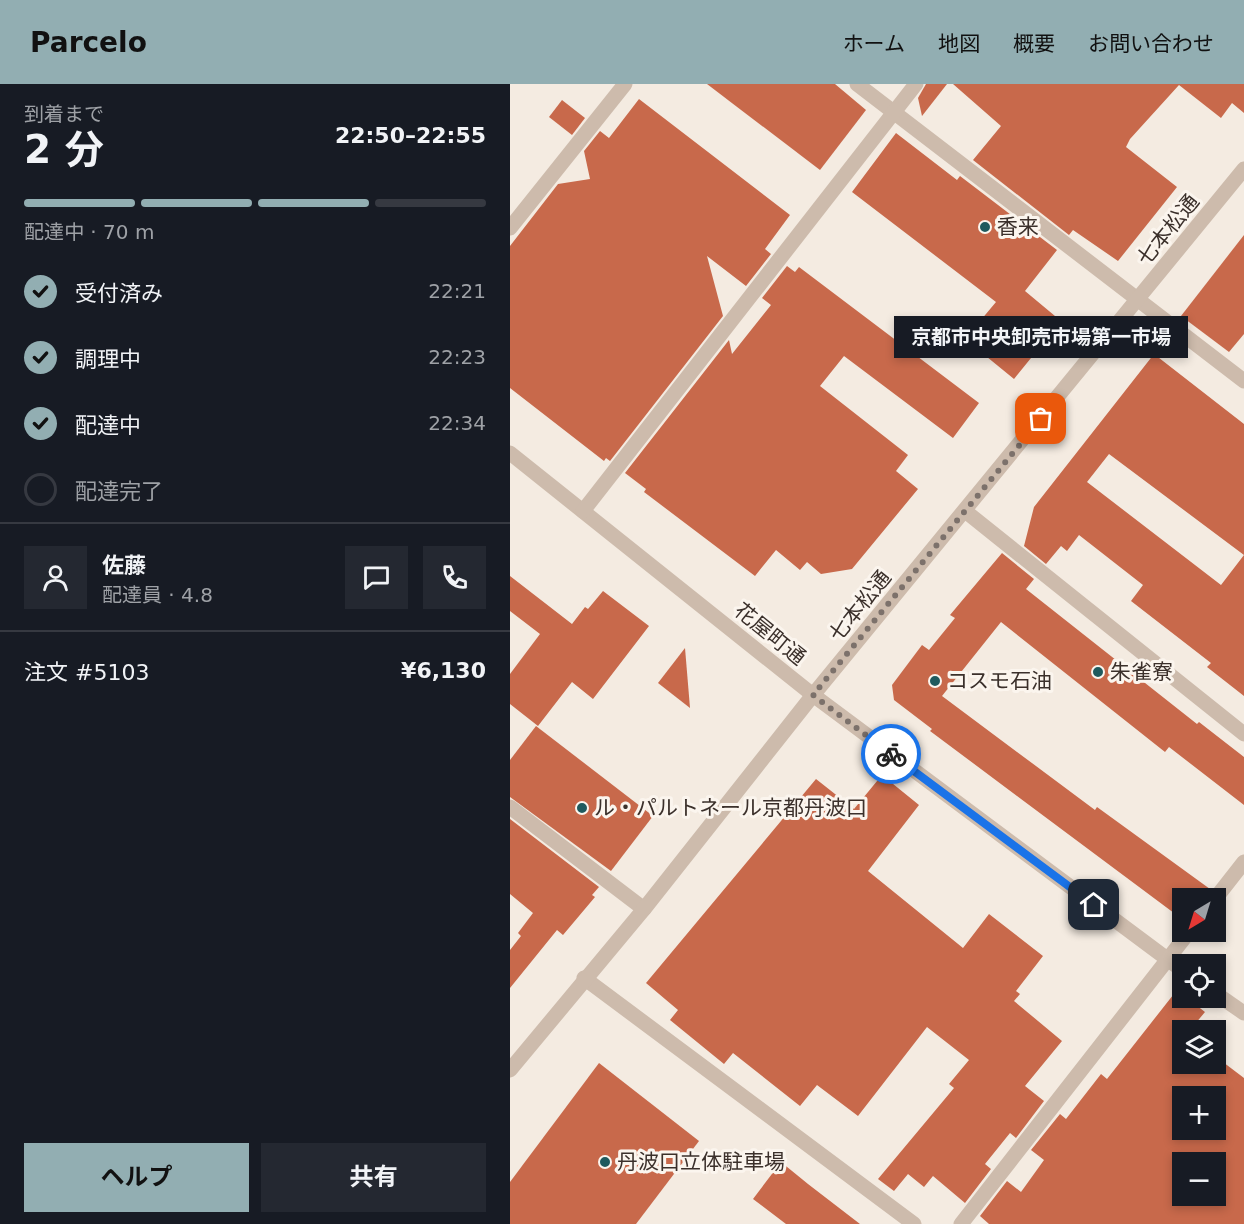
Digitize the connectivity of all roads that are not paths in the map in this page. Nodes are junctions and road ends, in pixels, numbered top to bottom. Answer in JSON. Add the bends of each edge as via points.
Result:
{"nodes":[{"id":1,"x":625,"y":84,"type":"edge"},
{"id":2,"x":857,"y":84,"type":"edge"},
{"id":3,"x":916,"y":84,"type":"edge"},
{"id":4,"x":894,"y":112,"type":"junction"},
{"id":5,"x":1244,"y":169,"type":"edge"},
{"id":6,"x":510,"y":228,"type":"edge"},
{"id":7,"x":1138,"y":301,"type":"junction"},
{"id":8,"x":1244,"y":381,"type":"edge"},
{"id":9,"x":510,"y":453,"type":"edge"},
{"id":10,"x":583,"y":511,"type":"junction"},
{"id":11,"x":965,"y":511,"type":"junction"},
{"id":12,"x":813,"y":695,"type":"junction"},
{"id":13,"x":1244,"y":734,"type":"edge"},
{"id":14,"x":510,"y":807,"type":"edge"},
{"id":15,"x":1244,"y":862,"type":"edge"},
{"id":16,"x":1223,"y":888,"type":"edge"},
{"id":17,"x":644,"y":909,"type":"junction"},
{"id":18,"x":1181,"y":942,"type":"edge"},
{"id":19,"x":1167,"y":959,"type":"junction"},
{"id":20,"x":1172,"y":963,"type":"edge"},
{"id":21,"x":584,"y":978,"type":"junction"},
{"id":22,"x":1226,"y":1001,"type":"edge"},
{"id":23,"x":1244,"y":1013,"type":"edge"},
{"id":24,"x":510,"y":1070,"type":"edge"},
{"id":25,"x":914,"y":1224,"type":"edge"},
{"id":26,"x":961,"y":1224,"type":"edge"}],
"edges":[{"from":1,"to":6,"type":"street"},
{"from":2,"to":4,"type":"street"},
{"from":3,"to":4,"type":"street"},
{"from":4,"to":7,"type":"street"},
{"from":4,"to":10,"type":"street"},
{"from":5,"to":7,"type":"street","name":"七本松通"},
{"from":7,"to":8,"type":"street"},
{"from":7,"to":11,"type":"street","name":"七本松通"},
{"from":9,"to":10,"type":"street","name":"花屋町通"},
{"from":10,"to":12,"type":"street","name":"花屋町通"},
{"from":11,"to":12,"type":"street","name":"七本松通"},
{"from":11,"to":13,"type":"street"},
{"from":12,"to":17,"type":"street","name":"七本松通"},
{"from":12,"to":19,"type":"street","name":"花屋町通"},
{"from":14,"to":17,"type":"street"},
{"from":15,"to":16,"type":"street"},
{"from":17,"to":21,"type":"street","name":"七本松通"},
{"from":18,"to":19,"type":"street"},
{"from":19,"to":20,"type":"street","name":"花屋町通"},
{"from":19,"to":26,"type":"street"},
{"from":21,"to":24,"type":"street","name":"七本松通"},
{"from":21,"to":25,"type":"street"},
{"from":22,"to":23,"type":"street"}]}
